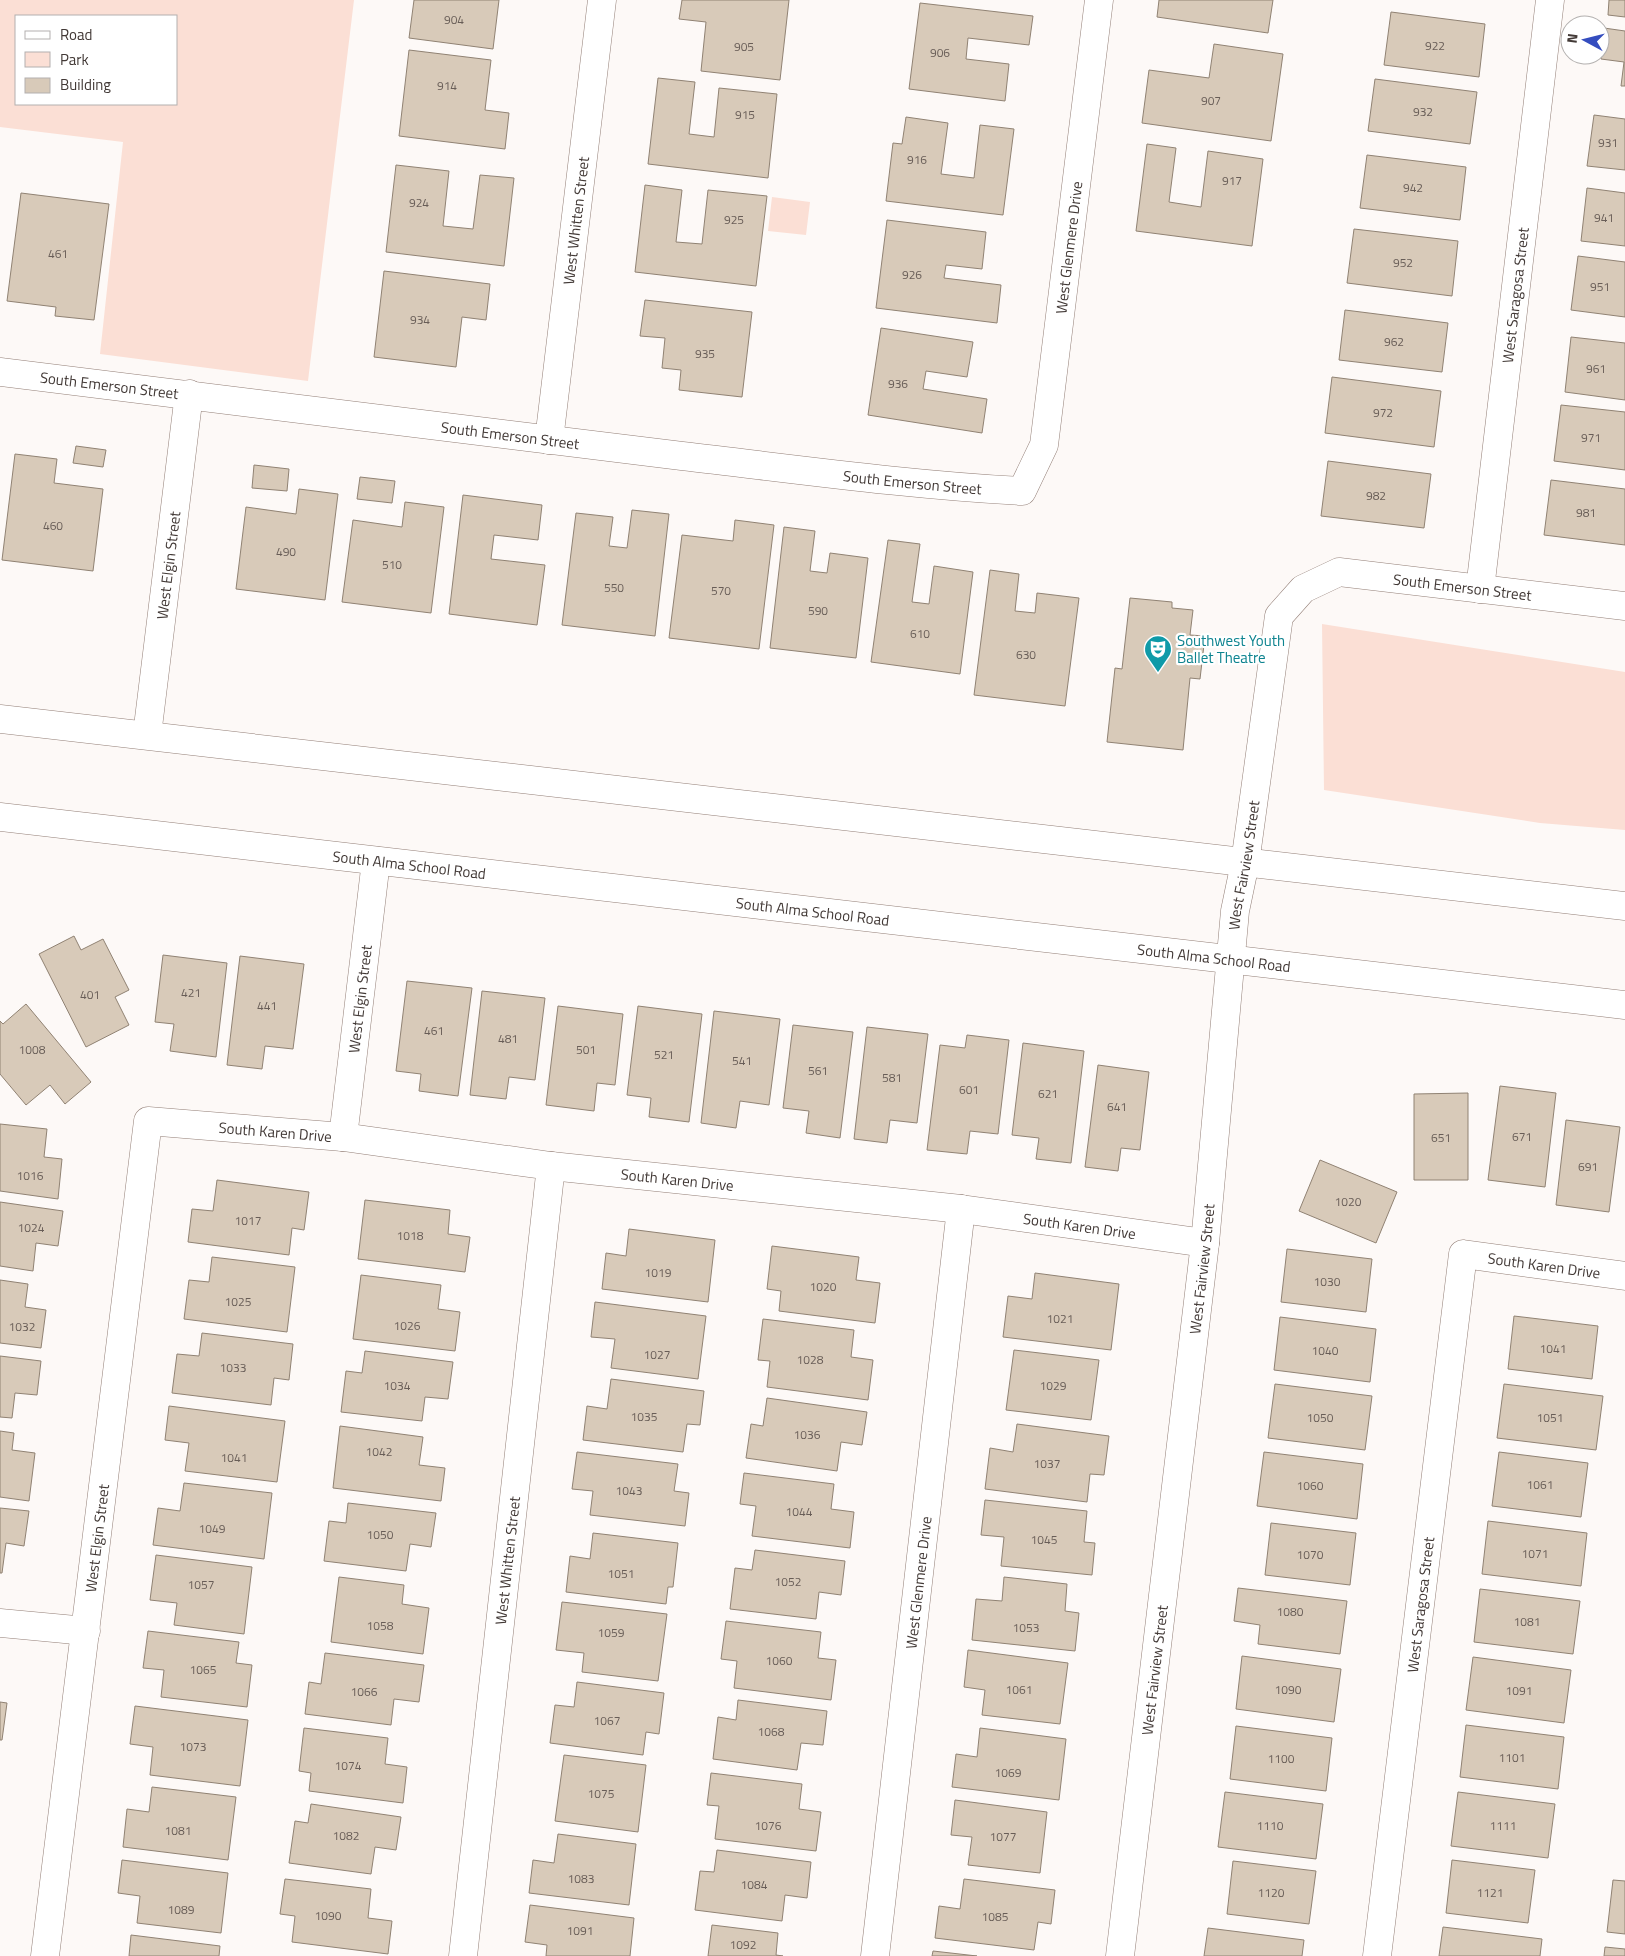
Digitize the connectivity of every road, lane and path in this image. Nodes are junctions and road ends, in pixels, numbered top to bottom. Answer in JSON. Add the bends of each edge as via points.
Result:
{"nodes":[{"id":1,"x":602,"y":0,"type":"edge"},
{"id":2,"x":1099,"y":0,"type":"edge"},
{"id":3,"x":1550,"y":0,"type":"edge"},
{"id":4,"x":0,"y":372,"type":"edge"},
{"id":5,"x":189,"y":394,"type":"junction"},
{"id":6,"x":550,"y":440,"type":"junction"},
{"id":7,"x":1022,"y":491,"type":"joint"},
{"id":8,"x":1303,"y":589,"type":"joint"},
{"id":9,"x":1480,"y":589,"type":"junction"},
{"id":10,"x":1625,"y":606,"type":"edge"},
{"id":11,"x":0,"y":719,"type":"edge"},
{"id":12,"x":147,"y":735,"type":"junction"},
{"id":13,"x":0,"y":817,"type":"edge"},
{"id":14,"x":376,"y":861,"type":"junction"},
{"id":15,"x":1245,"y":863,"type":"junction"},
{"id":16,"x":1625,"y":906,"type":"edge"},
{"id":17,"x":1232,"y":959,"type":"junction"},
{"id":18,"x":1625,"y":1005,"type":"edge"},
{"id":19,"x":148,"y":1121,"type":"joint"},
{"id":20,"x":342,"y":1137,"type":"junction"},
{"id":21,"x":550,"y":1166,"type":"junction"},
{"id":22,"x":961,"y":1209,"type":"junction"},
{"id":23,"x":1205,"y":1243,"type":"junction"},
{"id":24,"x":1463,"y":1254,"type":"joint"},
{"id":25,"x":1625,"y":1276,"type":"edge"},
{"id":26,"x":0,"y":1623,"type":"edge"},
{"id":27,"x":86,"y":1631,"type":"junction"},
{"id":28,"x":45,"y":1956,"type":"edge"},
{"id":29,"x":463,"y":1956,"type":"edge"},
{"id":30,"x":875,"y":1956,"type":"edge"},
{"id":31,"x":1120,"y":1956,"type":"edge"},
{"id":32,"x":1376,"y":1956,"type":"edge"}],
"edges":[{"from":1,"to":6,"type":"street","name":"West Whitten Street"},
{"from":2,"to":7,"type":"street","name":"West Glenmere Drive","via":[[1044,444]]},
{"from":3,"to":9,"type":"street","name":"West Saragosa Street"},
{"from":4,"to":5,"type":"street","name":"South Emerson Street"},
{"from":5,"to":6,"type":"street","name":"South Emerson Street"},
{"from":5,"to":12,"type":"street","name":"West Elgin Street"},
{"from":6,"to":7,"type":"street","name":"South Emerson Street","via":[[952,488]]},
{"from":8,"to":9,"type":"street","name":"South Emerson Street","via":[[1339,572]]},
{"from":8,"to":15,"type":"street","name":"West Fairview Street","via":[[1279,616]]},
{"from":9,"to":10,"type":"street","name":"South Emerson Street"},
{"from":11,"to":12,"type":"street"},
{"from":12,"to":15,"type":"street"},
{"from":13,"to":14,"type":"street","name":"South Alma School Road"},
{"from":14,"to":17,"type":"street","name":"South Alma School Road"},
{"from":14,"to":20,"type":"street","name":"West Elgin Street"},
{"from":15,"to":16,"type":"street"},
{"from":15,"to":17,"type":"street","name":"West Fairview Street","via":[[1235,910]]},
{"from":17,"to":18,"type":"street","name":"South Alma School Road"},
{"from":17,"to":23,"type":"street","name":"West Fairview Street"},
{"from":19,"to":20,"type":"street","name":"South Karen Drive"},
{"from":19,"to":27,"type":"street","name":"West Elgin Street"},
{"from":20,"to":21,"type":"street","name":"South Karen Drive"},
{"from":21,"to":22,"type":"street","name":"South Karen Drive"},
{"from":21,"to":29,"type":"street","name":"West Whitten Street"},
{"from":22,"to":23,"type":"street","name":"South Karen Drive"},
{"from":22,"to":30,"type":"street","name":"West Glenmere Drive"},
{"from":23,"to":31,"type":"street","name":"West Fairview Street"},
{"from":24,"to":25,"type":"street","name":"South Karen Drive"},
{"from":24,"to":32,"type":"street","name":"West Saragosa Street"},
{"from":26,"to":27,"type":"street"},
{"from":27,"to":28,"type":"street","name":"West Elgin Street"}]}
